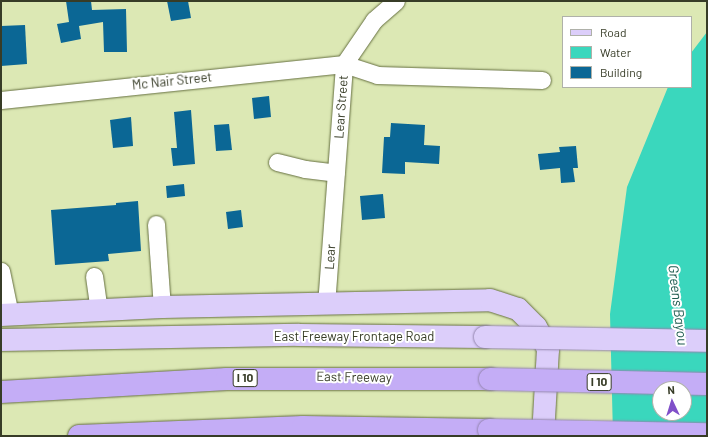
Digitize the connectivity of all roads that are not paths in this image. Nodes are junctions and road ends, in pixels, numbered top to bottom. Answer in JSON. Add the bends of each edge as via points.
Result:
{"nodes":[{"id":1,"x":396,"y":1,"type":"edge"},
{"id":2,"x":344,"y":64,"type":"junction"},
{"id":3,"x":542,"y":80,"type":"dead end"},
{"id":4,"x":1,"y":100,"type":"edge"},
{"id":5,"x":277,"y":162,"type":"dead end"},
{"id":6,"x":336,"y":173,"type":"junction"},
{"id":7,"x":333,"y":209,"type":"joint"},
{"id":8,"x":156,"y":224,"type":"dead end"},
{"id":9,"x":1,"y":271,"type":"edge"},
{"id":10,"x":94,"y":276,"type":"dead end"},
{"id":11,"x":3,"y":290,"type":"edge"},
{"id":12,"x":326,"y":304,"type":"junction"},
{"id":13,"x":162,"y":307,"type":"junction"},
{"id":14,"x":98,"y":310,"type":"junction"},
{"id":15,"x":6,"y":315,"type":"edge"},
{"id":16,"x":1,"y":340,"type":"edge"},
{"id":17,"x":707,"y":341,"type":"edge"},
{"id":18,"x":707,"y":384,"type":"edge"},
{"id":19,"x":1,"y":392,"type":"edge"},
{"id":20,"x":707,"y":434,"type":"edge"},
{"id":21,"x":79,"y":436,"type":"edge"},
{"id":22,"x":543,"y":436,"type":"edge"}],
"edges":[{"from":1,"to":2,"type":"street","name":"Lear Street","via":[[374,20]]},
{"from":2,"to":3,"type":"street","via":[[377,75]]},
{"from":2,"to":4,"type":"street","name":"Mc Nair Street"},
{"from":2,"to":6,"type":"street","name":"Lear Street"},
{"from":5,"to":6,"type":"street","via":[[305,170]]},
{"from":6,"to":7,"type":"street","name":"Lear Street"},
{"from":7,"to":12,"type":"street","name":"Lear"},
{"from":8,"to":13,"type":"street"},
{"from":9,"to":11,"type":"street"},
{"from":10,"to":14,"type":"street"},
{"from":11,"to":15,"type":"street"},
{"from":12,"to":13,"type":"main road"},
{"from":12,"to":22,"type":"main road","via":[[490,300],[518,309],[536,326],[548,349]]},
{"from":13,"to":14,"type":"main road"},
{"from":14,"to":15,"type":"main road"},
{"from":16,"to":17,"type":"main road","name":"East Freeway Frontage Road","bridge":true,"via":[[299,335]]},
{"from":18,"to":19,"type":"highway","name":"East Freeway","number":"I 10","bridge":true,"via":[[490,379],[242,378]]},
{"from":20,"to":21,"type":"highway","bridge":true,"via":[[303,427]]}]}
